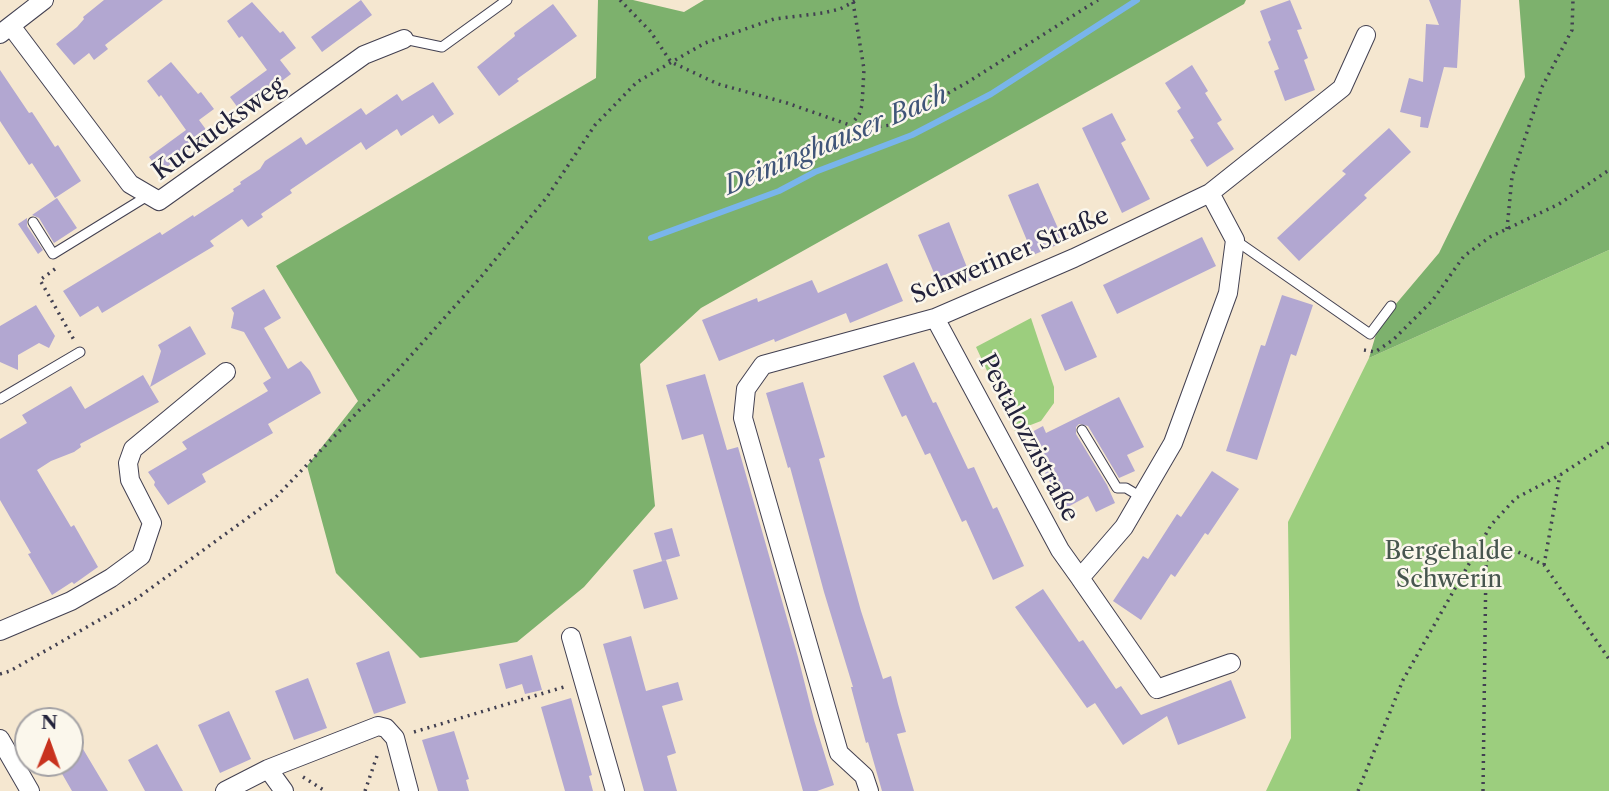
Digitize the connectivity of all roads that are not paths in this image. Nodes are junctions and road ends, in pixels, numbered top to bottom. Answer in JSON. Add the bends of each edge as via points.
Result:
{"nodes":[{"id":1,"x":44,"y":0,"type":"edge"},
{"id":2,"x":507,"y":0,"type":"edge"},
{"id":3,"x":5,"y":30,"type":"edge"},
{"id":4,"x":1366,"y":35,"type":"dead end"},
{"id":5,"x":404,"y":39,"type":"joint"},
{"id":6,"x":1210,"y":192,"type":"junction"},
{"id":7,"x":149,"y":195,"type":"junction"},
{"id":8,"x":33,"y":222,"type":"dead end"},
{"id":9,"x":1234,"y":240,"type":"junction"},
{"id":10,"x":1391,"y":306,"type":"dead end"},
{"id":11,"x":936,"y":318,"type":"junction"},
{"id":12,"x":80,"y":352,"type":"road end"},
{"id":13,"x":226,"y":372,"type":"dead end"},
{"id":14,"x":0,"y":399,"type":"edge"},
{"id":15,"x":1082,"y":429,"type":"dead end"},
{"id":16,"x":1141,"y":497,"type":"junction"},
{"id":17,"x":1080,"y":578,"type":"junction"},
{"id":18,"x":0,"y":631,"type":"edge"},
{"id":19,"x":571,"y":637,"type":"dead end"},
{"id":20,"x":1231,"y":663,"type":"dead end"},
{"id":21,"x":0,"y":739,"type":"edge"},
{"id":22,"x":268,"y":769,"type":"junction"},
{"id":23,"x":30,"y":791,"type":"edge"},
{"id":24,"x":225,"y":791,"type":"edge"},
{"id":25,"x":284,"y":791,"type":"edge"},
{"id":26,"x":409,"y":791,"type":"edge"},
{"id":27,"x":615,"y":791,"type":"edge"},
{"id":28,"x":869,"y":791,"type":"edge"}],
"edges":[{"from":1,"to":3,"type":"street"},
{"from":2,"to":5,"type":"lane","name":"Kuckucksweg","via":[[442,47]]},
{"from":3,"to":7,"type":"street","name":"Kuckucksweg","via":[[130,184]]},
{"from":4,"to":6,"type":"street","name":"Schweriner Straße","via":[[1342,88]]},
{"from":5,"to":7,"type":"street","name":"Kuckucksweg","via":[[364,55],[159,201]]},
{"from":6,"to":9,"type":"street"},
{"from":6,"to":11,"type":"street","name":"Schweriner Straße"},
{"from":7,"to":8,"type":"lane","via":[[53,254]]},
{"from":9,"to":10,"type":"lane","via":[[1370,334]]},
{"from":9,"to":16,"type":"street","via":[[1228,293],[1173,443]]},
{"from":11,"to":17,"type":"street","name":"Pestalozzistraße","via":[[1060,550]]},
{"from":11,"to":28,"type":"street","name":"Schweriner Straße","via":[[763,365],[746,389],[743,418],[839,753],[864,776]]},
{"from":12,"to":14,"type":"lane"},
{"from":13,"to":18,"type":"street","via":[[133,449],[128,463],[130,480],[152,523],[141,556],[71,601]]},
{"from":15,"to":16,"type":"lane","via":[[1117,488]]},
{"from":16,"to":17,"type":"street","via":[[1124,527]]},
{"from":17,"to":20,"type":"street","name":"Pestalozzistraße","via":[[1157,689]]},
{"from":19,"to":27,"type":"street"},
{"from":21,"to":23,"type":"street"},
{"from":22,"to":24,"type":"street"},
{"from":22,"to":25,"type":"street"},
{"from":22,"to":26,"type":"street","via":[[379,726],[391,733]]}]}
